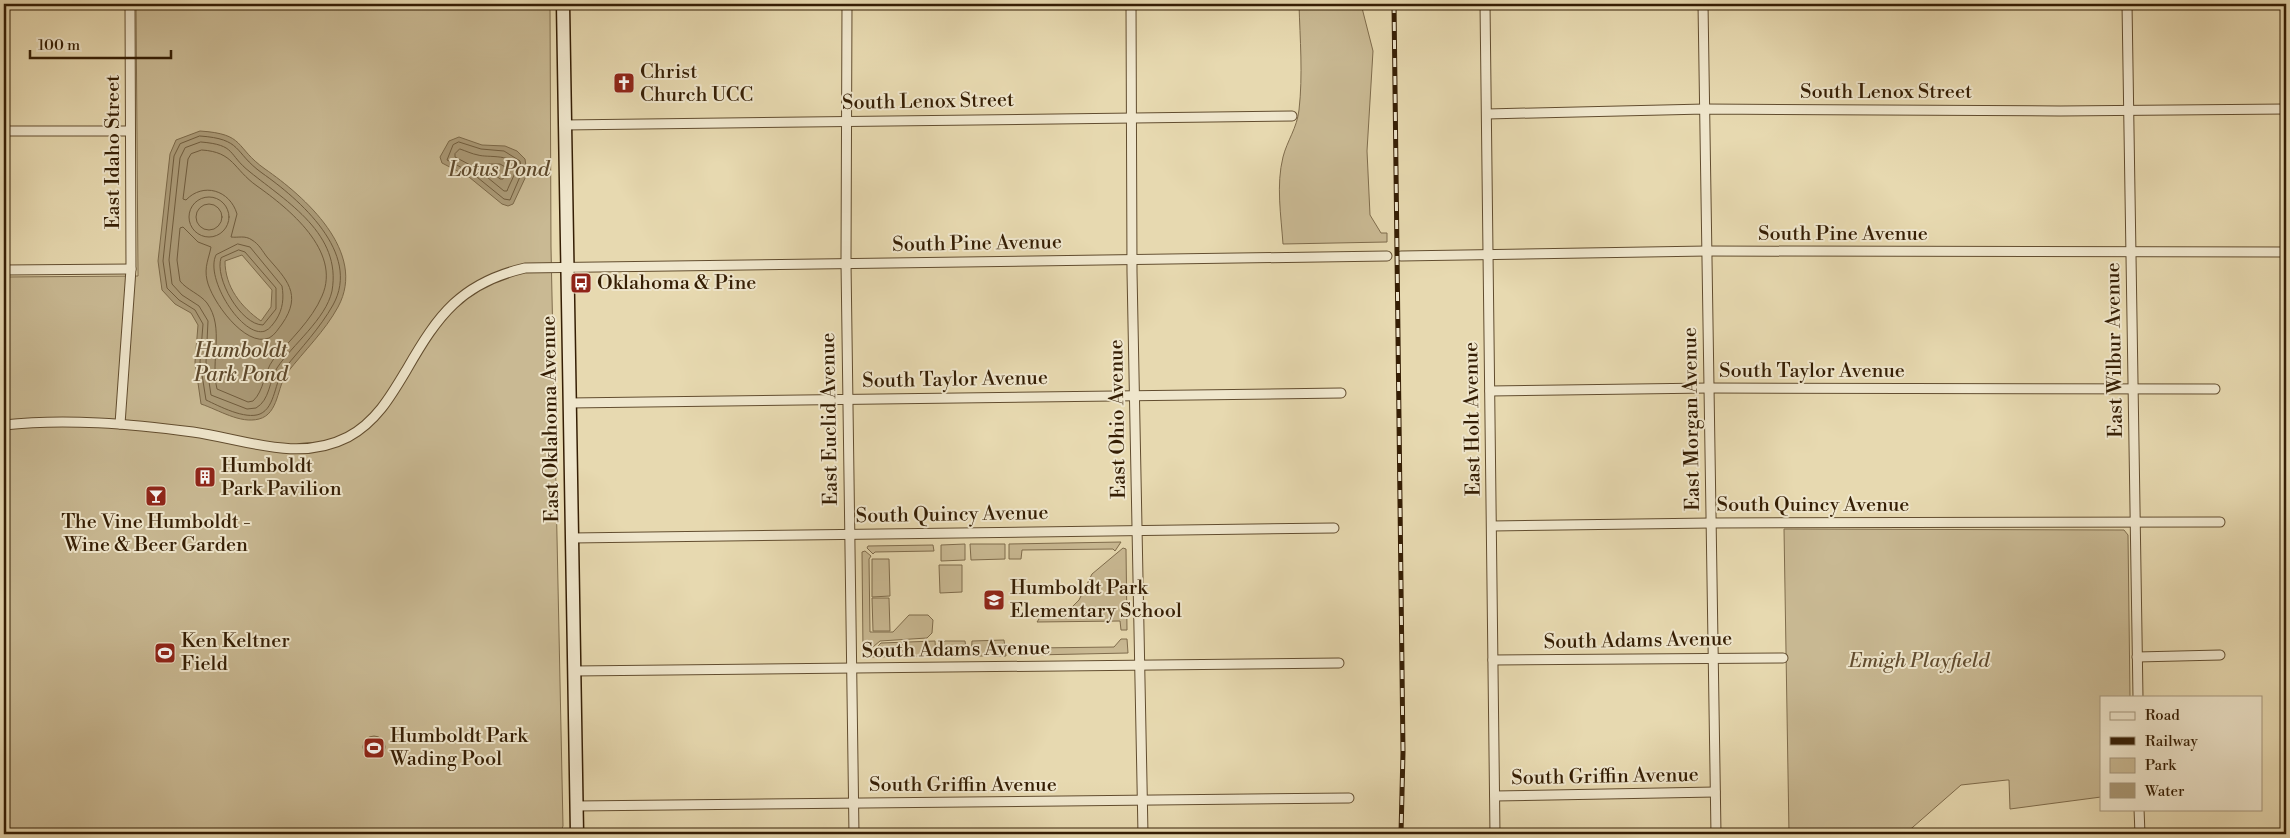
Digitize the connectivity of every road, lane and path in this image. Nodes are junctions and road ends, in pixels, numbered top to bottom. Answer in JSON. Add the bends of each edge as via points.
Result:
{"nodes":[{"id":1,"x":130,"y":4,"type":"edge"},
{"id":2,"x":563,"y":4,"type":"edge"},
{"id":3,"x":847,"y":4,"type":"edge"},
{"id":4,"x":1131,"y":4,"type":"edge"},
{"id":5,"x":1485,"y":4,"type":"edge"},
{"id":6,"x":1703,"y":4,"type":"edge"},
{"id":7,"x":2126,"y":4,"type":"edge"},
{"id":8,"x":1704,"y":109,"type":"junction"},
{"id":9,"x":2286,"y":109,"type":"edge"},
{"id":10,"x":2128,"y":110,"type":"junction"},
{"id":11,"x":1486,"y":114,"type":"junction"},
{"id":12,"x":1292,"y":116,"type":"dead end"},
{"id":13,"x":1131,"y":117,"type":"junction"},
{"id":14,"x":846,"y":120,"type":"junction"},
{"id":15,"x":564,"y":124,"type":"junction"},
{"id":16,"x":4,"y":131,"type":"edge"},
{"id":17,"x":130,"y":131,"type":"junction"},
{"id":18,"x":1707,"y":251,"type":"junction"},
{"id":19,"x":2131,"y":252,"type":"junction"},
{"id":20,"x":2286,"y":252,"type":"edge"},
{"id":21,"x":1488,"y":254,"type":"junction"},
{"id":22,"x":1387,"y":256,"type":"dead end"},
{"id":23,"x":1400,"y":256,"type":"dead end"},
{"id":24,"x":1132,"y":259,"type":"junction"},
{"id":25,"x":846,"y":263,"type":"junction"},
{"id":26,"x":567,"y":266,"type":"junction"},
{"id":27,"x":131,"y":269,"type":"junction"},
{"id":28,"x":4,"y":270,"type":"edge"},
{"id":29,"x":1709,"y":388,"type":"junction"},
{"id":30,"x":2215,"y":388,"type":"dead end"},
{"id":31,"x":2133,"y":389,"type":"junction"},
{"id":32,"x":1490,"y":391,"type":"junction"},
{"id":33,"x":1341,"y":393,"type":"dead end"},
{"id":34,"x":1135,"y":396,"type":"junction"},
{"id":35,"x":848,"y":399,"type":"junction"},
{"id":36,"x":569,"y":403,"type":"junction"},
{"id":37,"x":120,"y":424,"type":"junction"},
{"id":38,"x":4,"y":425,"type":"edge"},
{"id":39,"x":2134,"y":522,"type":"junction"},
{"id":40,"x":2220,"y":522,"type":"dead end"},
{"id":41,"x":1711,"y":523,"type":"junction"},
{"id":42,"x":1492,"y":526,"type":"junction"},
{"id":43,"x":1334,"y":528,"type":"dead end"},
{"id":44,"x":1137,"y":530,"type":"junction"},
{"id":45,"x":850,"y":534,"type":"junction"},
{"id":46,"x":572,"y":538,"type":"junction"},
{"id":47,"x":2220,"y":655,"type":"dead end"},
{"id":48,"x":2137,"y":657,"type":"junction"},
{"id":49,"x":1713,"y":658,"type":"junction"},
{"id":50,"x":1783,"y":658,"type":"dead end"},
{"id":51,"x":1493,"y":660,"type":"junction"},
{"id":52,"x":1339,"y":663,"type":"dead end"},
{"id":53,"x":1140,"y":665,"type":"junction"},
{"id":54,"x":851,"y":669,"type":"junction"},
{"id":55,"x":574,"y":671,"type":"junction"},
{"id":56,"x":2138,"y":696,"type":"edge"},
{"id":57,"x":2286,"y":787,"type":"edge"},
{"id":58,"x":1715,"y":792,"type":"junction"},
{"id":59,"x":1494,"y":796,"type":"junction"},
{"id":60,"x":1349,"y":798,"type":"dead end"},
{"id":61,"x":1142,"y":801,"type":"junction"},
{"id":62,"x":853,"y":803,"type":"junction"},
{"id":63,"x":576,"y":806,"type":"junction"},
{"id":64,"x":2139,"y":810,"type":"edge"},
{"id":65,"x":2286,"y":825,"type":"edge"},
{"id":66,"x":577,"y":834,"type":"edge"},
{"id":67,"x":854,"y":834,"type":"edge"},
{"id":68,"x":1143,"y":834,"type":"edge"},
{"id":69,"x":1495,"y":834,"type":"edge"},
{"id":70,"x":1716,"y":834,"type":"edge"},
{"id":71,"x":2140,"y":834,"type":"edge"}],
"edges":[{"from":1,"to":17,"type":"street","name":"East Idaho Street"},
{"from":2,"to":15,"type":"main road","name":"East Oklahoma Avenue"},
{"from":3,"to":14,"type":"street","name":"East Euclid Avenue"},
{"from":4,"to":13,"type":"street","name":"East Ohio Avenue"},
{"from":5,"to":11,"type":"street","name":"East Holt Avenue"},
{"from":6,"to":8,"type":"street","name":"East Morgan Avenue"},
{"from":7,"to":10,"type":"street","name":"East Wilbur Avenue"},
{"from":8,"to":10,"type":"street","name":"South Lenox Street"},
{"from":8,"to":11,"type":"street","name":"South Lenox Street"},
{"from":8,"to":18,"type":"street","name":"East Morgan Avenue"},
{"from":9,"to":10,"type":"street","name":"South Lenox Street"},
{"from":10,"to":19,"type":"street","name":"East Wilbur Avenue"},
{"from":11,"to":21,"type":"street","name":"East Holt Avenue"},
{"from":12,"to":13,"type":"street","name":"South Lenox Street"},
{"from":13,"to":14,"type":"street","name":"South Lenox Street"},
{"from":13,"to":24,"type":"street","name":"East Ohio Avenue"},
{"from":14,"to":15,"type":"street","name":"South Lenox Street"},
{"from":14,"to":25,"type":"street","name":"East Euclid Avenue"},
{"from":15,"to":26,"type":"main road","name":"East Oklahoma Avenue"},
{"from":16,"to":17,"type":"street"},
{"from":17,"to":27,"type":"street","name":"East Idaho Street"},
{"from":18,"to":19,"type":"street","name":"South Pine Avenue"},
{"from":18,"to":21,"type":"street","name":"South Pine Avenue"},
{"from":18,"to":29,"type":"street","name":"East Morgan Avenue"},
{"from":19,"to":20,"type":"street","name":"South Pine Avenue"},
{"from":19,"to":31,"type":"street","name":"East Wilbur Avenue"},
{"from":21,"to":23,"type":"street","name":"South Pine Avenue"},
{"from":21,"to":32,"type":"street","name":"East Holt Avenue"},
{"from":22,"to":24,"type":"street","name":"South Pine Avenue"},
{"from":24,"to":25,"type":"street","name":"South Pine Avenue"},
{"from":24,"to":34,"type":"street","name":"East Ohio Avenue"},
{"from":25,"to":26,"type":"street","name":"South Pine Avenue"},
{"from":25,"to":35,"type":"street","name":"East Euclid Avenue"},
{"from":26,"to":36,"type":"main road","name":"East Oklahoma Avenue"},
{"from":26,"to":37,"type":"street","name":"South Pine Avenue","via":[[525,268],[501,274],[474,287],[452,303],[380,412],[349,436],[327,446],[275,448],[195,432]]},
{"from":27,"to":28,"type":"street"},
{"from":27,"to":37,"type":"street","name":"East Idaho Street"},
{"from":29,"to":31,"type":"street","name":"South Taylor Avenue"},
{"from":29,"to":32,"type":"street","name":"South Taylor Avenue"},
{"from":29,"to":41,"type":"street","name":"East Morgan Avenue"},
{"from":30,"to":31,"type":"street","name":"South Taylor Avenue"},
{"from":31,"to":39,"type":"street","name":"East Wilbur Avenue"},
{"from":32,"to":42,"type":"street","name":"East Holt Avenue"},
{"from":33,"to":34,"type":"street","name":"South Taylor Avenue"},
{"from":34,"to":35,"type":"street","name":"South Taylor Avenue"},
{"from":34,"to":44,"type":"street","name":"East Ohio Avenue"},
{"from":35,"to":36,"type":"street","name":"South Taylor Avenue"},
{"from":35,"to":45,"type":"street","name":"East Euclid Avenue"},
{"from":36,"to":46,"type":"main road","name":"East Oklahoma Avenue"},
{"from":37,"to":38,"type":"street","name":"South Pine Avenue"},
{"from":39,"to":40,"type":"street","name":"South Quincy Avenue"},
{"from":39,"to":41,"type":"street","name":"South Quincy Avenue"},
{"from":39,"to":48,"type":"street","name":"East Wilbur Avenue"},
{"from":41,"to":42,"type":"street","name":"South Quincy Avenue"},
{"from":41,"to":49,"type":"street","name":"East Morgan Avenue"},
{"from":42,"to":51,"type":"street","name":"East Holt Avenue"},
{"from":43,"to":44,"type":"street","name":"South Quincy Avenue"},
{"from":44,"to":45,"type":"street","name":"South Quincy Avenue"},
{"from":44,"to":53,"type":"street","name":"East Ohio Avenue"},
{"from":45,"to":46,"type":"street","name":"South Quincy Avenue"},
{"from":45,"to":54,"type":"street","name":"East Euclid Avenue"},
{"from":46,"to":55,"type":"main road","name":"East Oklahoma Avenue"},
{"from":47,"to":48,"type":"street"},
{"from":48,"to":56,"type":"street","name":"East Wilbur Avenue"},
{"from":49,"to":50,"type":"street","name":"South Adams Avenue"},
{"from":49,"to":51,"type":"street","name":"South Adams Avenue"},
{"from":49,"to":58,"type":"street","name":"East Morgan Avenue"},
{"from":51,"to":59,"type":"street","name":"East Holt Avenue"},
{"from":52,"to":53,"type":"street","name":"South Adams Avenue"},
{"from":53,"to":54,"type":"street","name":"South Adams Avenue"},
{"from":53,"to":61,"type":"street","name":"East Ohio Avenue"},
{"from":54,"to":55,"type":"street","name":"South Adams Avenue"},
{"from":54,"to":62,"type":"street","name":"East Euclid Avenue"},
{"from":55,"to":63,"type":"main road","name":"East Oklahoma Avenue"},
{"from":57,"to":65,"type":"street"},
{"from":58,"to":59,"type":"street","name":"South Griffin Avenue"},
{"from":58,"to":70,"type":"street","name":"East Morgan Avenue"},
{"from":59,"to":69,"type":"street","name":"East Holt Avenue"},
{"from":60,"to":61,"type":"street","name":"South Griffin Avenue"},
{"from":61,"to":62,"type":"street","name":"South Griffin Avenue"},
{"from":61,"to":68,"type":"street","name":"East Ohio Avenue"},
{"from":62,"to":63,"type":"street","name":"South Griffin Avenue"},
{"from":62,"to":67,"type":"street","name":"East Euclid Avenue"},
{"from":63,"to":66,"type":"main road","name":"East Oklahoma Avenue"},
{"from":64,"to":71,"type":"street"}]}
